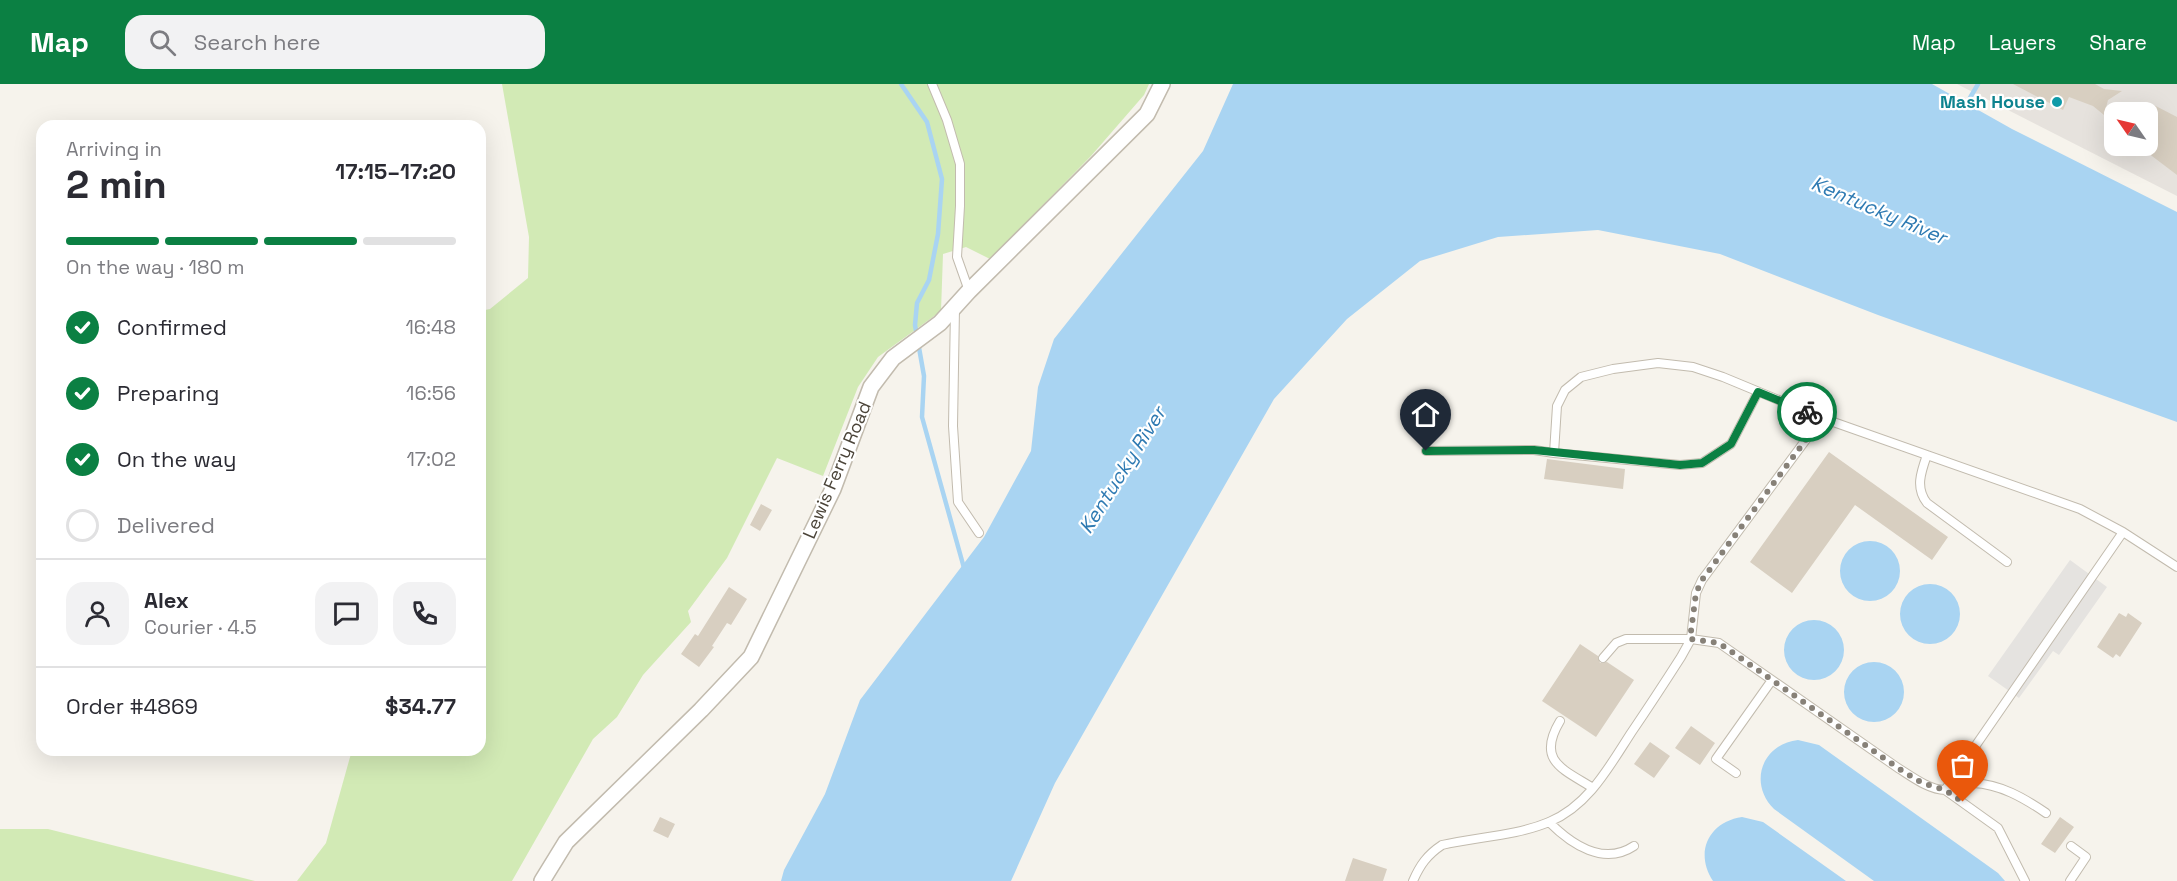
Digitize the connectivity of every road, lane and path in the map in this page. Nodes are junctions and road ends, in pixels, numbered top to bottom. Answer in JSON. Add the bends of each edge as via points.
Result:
{"nodes":[{"id":1,"x":932,"y":84,"type":"edge"},
{"id":2,"x":1162,"y":84,"type":"edge"},
{"id":3,"x":969,"y":291,"type":"junction"},
{"id":4,"x":955,"y":306,"type":"junction"},
{"id":5,"x":1758,"y":392,"type":"junction"},
{"id":6,"x":1822,"y":418,"type":"junction"},
{"id":7,"x":1426,"y":451,"type":"dead end"},
{"id":8,"x":1554,"y":453,"type":"junction"},
{"id":9,"x":1927,"y":455,"type":"junction"},
{"id":10,"x":2123,"y":532,"type":"junction"},
{"id":11,"x":978,"y":533,"type":"dead end"},
{"id":12,"x":2007,"y":561,"type":"dead end"},
{"id":13,"x":2177,"y":567,"type":"edge"},
{"id":14,"x":1690,"y":639,"type":"junction"},
{"id":15,"x":1603,"y":658,"type":"dead end"},
{"id":16,"x":1772,"y":680,"type":"junction"},
{"id":17,"x":1560,"y":721,"type":"dead end"},
{"id":18,"x":1736,"y":773,"type":"dead end"},
{"id":19,"x":1593,"y":788,"type":"junction"},
{"id":20,"x":1945,"y":790,"type":"junction"},
{"id":21,"x":2046,"y":813,"type":"dead end"},
{"id":22,"x":1549,"y":822,"type":"junction"},
{"id":23,"x":1634,"y":846,"type":"dead end"},
{"id":24,"x":2071,"y":846,"type":"dead end"},
{"id":25,"x":542,"y":881,"type":"edge"},
{"id":26,"x":1413,"y":881,"type":"edge"},
{"id":27,"x":2025,"y":881,"type":"edge"},
{"id":28,"x":2070,"y":881,"type":"edge"}],
"edges":[{"from":1,"to":3,"type":"lane","via":[[960,164],[957,257]]},
{"from":2,"to":3,"type":"street","name":"Lewis Ferry Road","via":[[1147,114]]},
{"from":3,"to":4,"type":"street","name":"Lewis Ferry Road"},
{"from":4,"to":11,"type":"lane","via":[[953,426],[958,502]]},
{"from":4,"to":25,"type":"street","name":"Lewis Ferry Road","via":[[940,323],[893,358],[871,387],[833,489],[751,657],[566,842]]},
{"from":5,"to":6,"type":"lane"},
{"from":5,"to":8,"type":"lane","via":[[1731,444],[1702,463],[1680,465]]},
{"from":5,"to":8,"type":"lane","via":[[1693,367],[1658,363],[1581,377],[1564,390],[1557,406]]},
{"from":6,"to":9,"type":"lane"},
{"from":6,"to":14,"type":"lane","via":[[1702,580],[1696,593]]},
{"from":7,"to":8,"type":"lane"},
{"from":9,"to":10,"type":"lane","via":[[2080,509]]},
{"from":9,"to":12,"type":"lane","via":[[1919,486],[1921,496]]},
{"from":10,"to":13,"type":"lane"},
{"from":10,"to":20,"type":"lane"},
{"from":14,"to":15,"type":"lane","via":[[1626,639],[1616,643]]},
{"from":14,"to":16,"type":"lane","via":[[1719,643]]},
{"from":14,"to":19,"type":"lane","via":[[1682,657]]},
{"from":16,"to":18,"type":"lane","via":[[1716,759]]},
{"from":16,"to":20,"type":"lane","via":[[1898,768],[1922,783]]},
{"from":17,"to":19,"type":"lane","via":[[1550,753],[1564,770]]},
{"from":19,"to":22,"type":"lane","via":[[1569,811]]},
{"from":20,"to":21,"type":"lane","via":[[1970,783],[1997,786]]},
{"from":20,"to":27,"type":"lane","via":[[1998,828]]},
{"from":22,"to":23,"type":"lane","via":[[1563,836],[1588,850],[1608,855],[1623,853]]},
{"from":22,"to":26,"type":"lane","via":[[1442,845],[1419,866]]},
{"from":24,"to":28,"type":"lane","via":[[2086,857]]}]}
